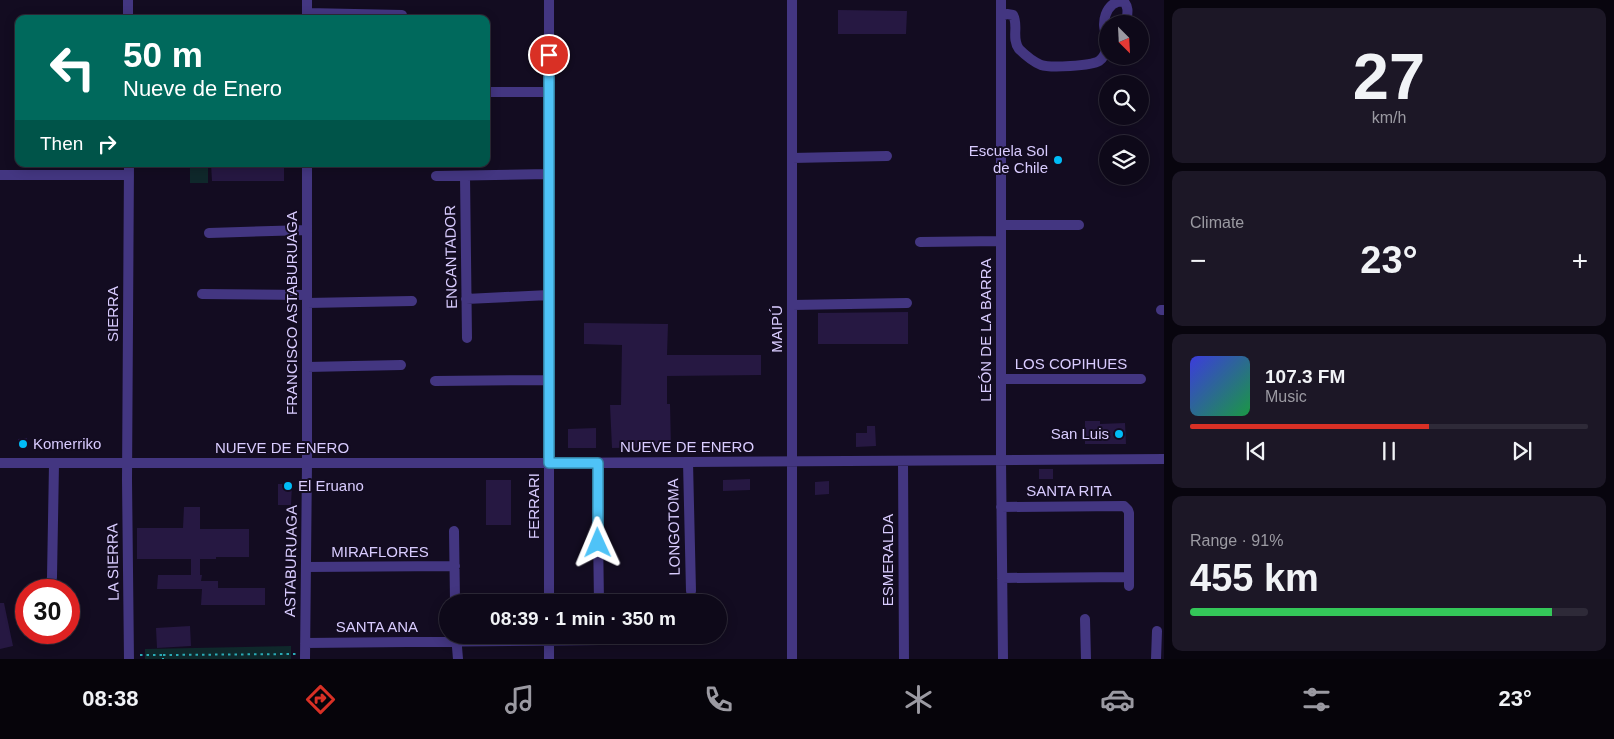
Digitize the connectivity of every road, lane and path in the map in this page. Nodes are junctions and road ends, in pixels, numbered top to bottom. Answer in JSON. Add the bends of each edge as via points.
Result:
{"nodes":[{"id":1,"x":128,"y":0,"type":"edge"},
{"id":2,"x":307,"y":0,"type":"edge"},
{"id":3,"x":549,"y":0,"type":"edge"},
{"id":4,"x":792,"y":0,"type":"edge"},
{"id":5,"x":1001,"y":0,"type":"edge"},
{"id":6,"x":128,"y":15,"type":"edge"},
{"id":7,"x":307,"y":15,"type":"edge"},
{"id":8,"x":1106,"y":15,"type":"edge"},
{"id":9,"x":1127,"y":15,"type":"edge"},
{"id":10,"x":1001,"y":16,"type":"junction"},
{"id":11,"x":1099,"y":61,"type":"edge"},
{"id":12,"x":490,"y":92,"type":"edge"},
{"id":13,"x":549,"y":92,"type":"junction"},
{"id":14,"x":887,"y":156,"type":"dead end"},
{"id":15,"x":792,"y":158,"type":"junction"},
{"id":16,"x":129,"y":167,"type":"edge"},
{"id":17,"x":307,"y":167,"type":"edge"},
{"id":18,"x":549,"y":174,"type":"junction"},
{"id":19,"x":0,"y":175,"type":"edge"},
{"id":20,"x":129,"y":175,"type":"junction"},
{"id":21,"x":436,"y":176,"type":"dead end"},
{"id":22,"x":465,"y":176,"type":"junction"},
{"id":23,"x":1079,"y":224,"type":"dead end"},
{"id":24,"x":1001,"y":225,"type":"junction"},
{"id":25,"x":307,"y":230,"type":"junction"},
{"id":26,"x":209,"y":233,"type":"dead end"},
{"id":27,"x":1001,"y":241,"type":"junction"},
{"id":28,"x":920,"y":242,"type":"dead end"},
{"id":29,"x":202,"y":294,"type":"dead end"},
{"id":30,"x":549,"y":295,"type":"junction"},
{"id":31,"x":307,"y":299,"type":"junction"},
{"id":32,"x":466,"y":299,"type":"junction"},
{"id":33,"x":412,"y":301,"type":"dead end"},
{"id":34,"x":907,"y":303,"type":"dead end"},
{"id":35,"x":792,"y":305,"type":"junction"},
{"id":36,"x":467,"y":338,"type":"dead end"},
{"id":37,"x":401,"y":365,"type":"dead end"},
{"id":38,"x":307,"y":367,"type":"junction"},
{"id":39,"x":1001,"y":379,"type":"junction"},
{"id":40,"x":1141,"y":379,"type":"dead end"},
{"id":41,"x":549,"y":380,"type":"junction"},
{"id":42,"x":435,"y":381,"type":"dead end"},
{"id":43,"x":1164,"y":459,"type":"edge"},
{"id":44,"x":1001,"y":460,"type":"junction"},
{"id":45,"x":792,"y":461,"type":"junction"},
{"id":46,"x":903,"y":461,"type":"junction"},
{"id":47,"x":307,"y":462,"type":"junction"},
{"id":48,"x":688,"y":462,"type":"junction"},
{"id":49,"x":549,"y":463,"type":"junction"},
{"id":50,"x":598,"y":463,"type":"junction"},
{"id":51,"x":0,"y":464,"type":"edge"},
{"id":52,"x":54,"y":464,"type":"junction"},
{"id":53,"x":127,"y":464,"type":"junction"},
{"id":54,"x":1001,"y":507,"type":"junction"},
{"id":55,"x":454,"y":531,"type":"dead end"},
{"id":56,"x":455,"y":566,"type":"junction"},
{"id":57,"x":306,"y":567,"type":"junction"},
{"id":58,"x":1002,"y":578,"type":"junction"},
{"id":59,"x":52,"y":579,"type":"edge"},
{"id":60,"x":691,"y":591,"type":"dead end"},
{"id":61,"x":455,"y":594,"type":"edge"},
{"id":62,"x":549,"y":594,"type":"edge"},
{"id":63,"x":599,"y":594,"type":"edge"},
{"id":64,"x":1085,"y":619,"type":"dead end"},
{"id":65,"x":1157,"y":631,"type":"dead end"},
{"id":66,"x":439,"y":640,"type":"edge"},
{"id":67,"x":457,"y":644,"type":"edge"},
{"id":68,"x":549,"y":644,"type":"edge"},
{"id":69,"x":305,"y":652,"type":"edge"},
{"id":70,"x":294,"y":654,"type":"junction"},
{"id":71,"x":163,"y":655,"type":"junction"},
{"id":72,"x":129,"y":657,"type":"edge"},
{"id":73,"x":163,"y":659,"type":"edge"},
{"id":74,"x":294,"y":659,"type":"edge"},
{"id":75,"x":458,"y":659,"type":"edge"},
{"id":76,"x":549,"y":659,"type":"edge"},
{"id":77,"x":792,"y":659,"type":"edge"},
{"id":78,"x":904,"y":659,"type":"edge"},
{"id":79,"x":1003,"y":659,"type":"edge"},
{"id":80,"x":1086,"y":659,"type":"edge"},
{"id":81,"x":1156,"y":659,"type":"edge"}],
"edges":[{"from":1,"to":6,"type":"street"},
{"from":2,"to":7,"type":"street"},
{"from":3,"to":13,"type":"street","name":"FERRARI"},
{"from":4,"to":15,"type":"street","name":"MAIPÚ"},
{"from":5,"to":10,"type":"street","name":"LEÓN DE LA BARRA"},
{"from":8,"to":9,"type":"street","via":[[1109,6],[1116,1],[1126,4]]},
{"from":10,"to":11,"type":"street","via":[[1013,15],[1018,47],[1041,65],[1094,64]]},
{"from":10,"to":24,"type":"street","name":"LEÓN DE LA BARRA"},
{"from":12,"to":13,"type":"street"},
{"from":13,"to":18,"type":"street","name":"FERRARI"},
{"from":14,"to":15,"type":"street"},
{"from":15,"to":35,"type":"street","name":"MAIPÚ"},
{"from":16,"to":20,"type":"street","name":"SIERRA"},
{"from":17,"to":25,"type":"street","name":"FRANCISCO ASTABURUAGA"},
{"from":18,"to":22,"type":"street"},
{"from":18,"to":30,"type":"street","name":"FERRARI"},
{"from":19,"to":20,"type":"street"},
{"from":20,"to":53,"type":"street","name":"SIERRA"},
{"from":21,"to":22,"type":"street"},
{"from":22,"to":32,"type":"street","name":"ENCANTADOR"},
{"from":23,"to":24,"type":"street"},
{"from":24,"to":27,"type":"street","name":"LEÓN DE LA BARRA"},
{"from":25,"to":26,"type":"street"},
{"from":25,"to":31,"type":"street","name":"FRANCISCO ASTABURUAGA"},
{"from":27,"to":28,"type":"street"},
{"from":27,"to":39,"type":"street","name":"LEÓN DE LA BARRA"},
{"from":29,"to":31,"type":"street"},
{"from":30,"to":32,"type":"street"},
{"from":30,"to":41,"type":"street","name":"FERRARI"},
{"from":31,"to":33,"type":"street"},
{"from":31,"to":38,"type":"street","name":"FRANCISCO ASTABURUAGA"},
{"from":32,"to":36,"type":"street","name":"ENCANTADOR"},
{"from":34,"to":35,"type":"street"},
{"from":35,"to":45,"type":"street","name":"MAIPÚ"},
{"from":37,"to":38,"type":"street"},
{"from":38,"to":47,"type":"street","name":"FRANCISCO ASTABURUAGA"},
{"from":39,"to":40,"type":"street","name":"LOS COPIHUES"},
{"from":39,"to":44,"type":"street","name":"LEÓN DE LA BARRA"},
{"from":41,"to":42,"type":"street"},
{"from":41,"to":49,"type":"street","name":"FERRARI"},
{"from":43,"to":44,"type":"street","name":"NUEVE DE ENERO"},
{"from":44,"to":46,"type":"street","name":"NUEVE DE ENERO"},
{"from":44,"to":54,"type":"street","name":"LEÓN DE LA BARRA"},
{"from":45,"to":46,"type":"street","name":"NUEVE DE ENERO"},
{"from":45,"to":48,"type":"street","name":"NUEVE DE ENERO"},
{"from":45,"to":77,"type":"street","name":"MAIPÚ"},
{"from":46,"to":78,"type":"street","name":"ESMERALDA"},
{"from":47,"to":49,"type":"street","name":"NUEVE DE ENERO"},
{"from":47,"to":53,"type":"street","name":"NUEVE DE ENERO"},
{"from":47,"to":57,"type":"street","name":"ASTABURUAGA"},
{"from":48,"to":50,"type":"street","name":"NUEVE DE ENERO"},
{"from":48,"to":60,"type":"street","name":"LONGOTOMA"},
{"from":49,"to":50,"type":"street","name":"NUEVE DE ENERO"},
{"from":49,"to":62,"type":"street","name":"FERRARI"},
{"from":50,"to":63,"type":"street"},
{"from":51,"to":52,"type":"street","name":"NUEVE DE ENERO"},
{"from":52,"to":53,"type":"street","name":"NUEVE DE ENERO"},
{"from":52,"to":59,"type":"street"},
{"from":53,"to":72,"type":"street","name":"LA SIERRA"},
{"from":54,"to":58,"type":"street","name":"LEÓN DE LA BARRA"},
{"from":54,"to":58,"type":"street","name":"SANTA RITA","via":[[1124,506],[1129,513],[1129,582]]},
{"from":55,"to":56,"type":"street"},
{"from":56,"to":57,"type":"street","name":"MIRAFLORES"},
{"from":56,"to":61,"type":"street"},
{"from":57,"to":69,"type":"street","name":"ASTABURUAGA"},
{"from":58,"to":79,"type":"street","name":"LEÓN DE LA BARRA"},
{"from":64,"to":80,"type":"street"},
{"from":65,"to":81,"type":"street"},
{"from":66,"to":69,"type":"street","name":"SANTA ANA"},
{"from":67,"to":75,"type":"street"},
{"from":68,"to":76,"type":"street"},
{"from":69,"to":70,"type":"path"},
{"from":70,"to":71,"type":"path"},
{"from":70,"to":74,"type":"path"},
{"from":71,"to":72,"type":"path"},
{"from":71,"to":73,"type":"path"}]}
